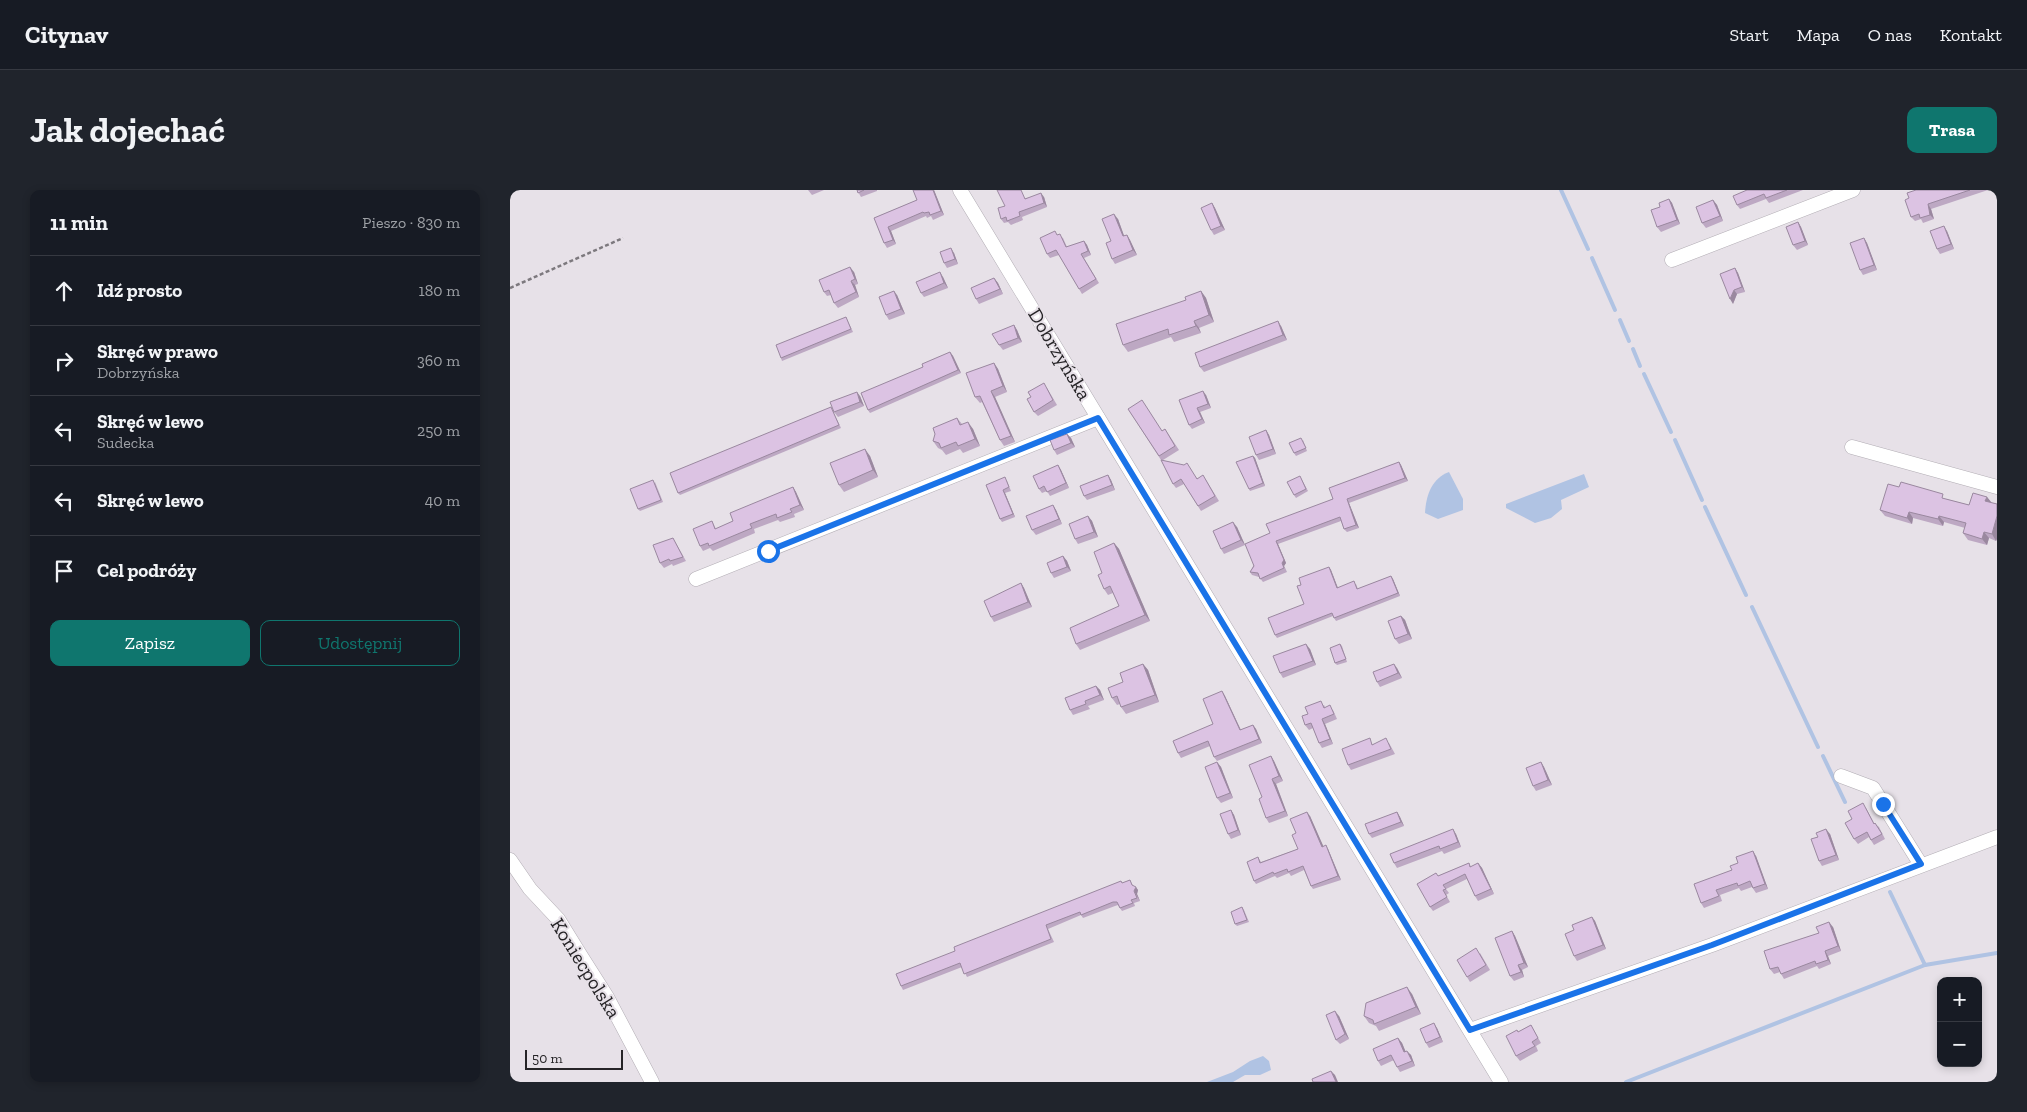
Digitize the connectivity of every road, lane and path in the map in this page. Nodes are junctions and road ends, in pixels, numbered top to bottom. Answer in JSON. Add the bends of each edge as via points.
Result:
{"nodes":[{"id":1,"x":960,"y":190,"type":"edge"},
{"id":2,"x":1853,"y":190,"type":"edge"},
{"id":3,"x":623,"y":238,"type":"dead end"},
{"id":4,"x":1672,"y":260,"type":"dead end"},
{"id":5,"x":510,"y":288,"type":"edge"},
{"id":6,"x":1098,"y":418,"type":"junction"},
{"id":7,"x":1852,"y":447,"type":"dead end"},
{"id":8,"x":1997,"y":487,"type":"edge"},
{"id":9,"x":696,"y":579,"type":"dead end"},
{"id":10,"x":1841,"y":776,"type":"dead end"},
{"id":11,"x":1997,"y":836,"type":"edge"},
{"id":12,"x":510,"y":860,"type":"edge"},
{"id":13,"x":1921,"y":864,"type":"junction"},
{"id":14,"x":1470,"y":1030,"type":"junction"},
{"id":15,"x":652,"y":1082,"type":"edge"},
{"id":16,"x":1501,"y":1082,"type":"edge"}],
"edges":[{"from":1,"to":6,"type":"street","name":"Dobrzyńska"},
{"from":2,"to":4,"type":"street"},
{"from":3,"to":5,"type":"path"},
{"from":6,"to":9,"type":"street"},
{"from":6,"to":14,"type":"street","name":"Dobrzyńska"},
{"from":7,"to":8,"type":"street"},
{"from":10,"to":13,"type":"street","via":[[1873,788]]},
{"from":11,"to":13,"type":"street"},
{"from":12,"to":15,"type":"street","name":"Koniecpolska","via":[[558,920],[607,997]]},
{"from":13,"to":14,"type":"street","via":[[1712,945]]},
{"from":14,"to":16,"type":"street","name":"Dobrzyńska"}]}
